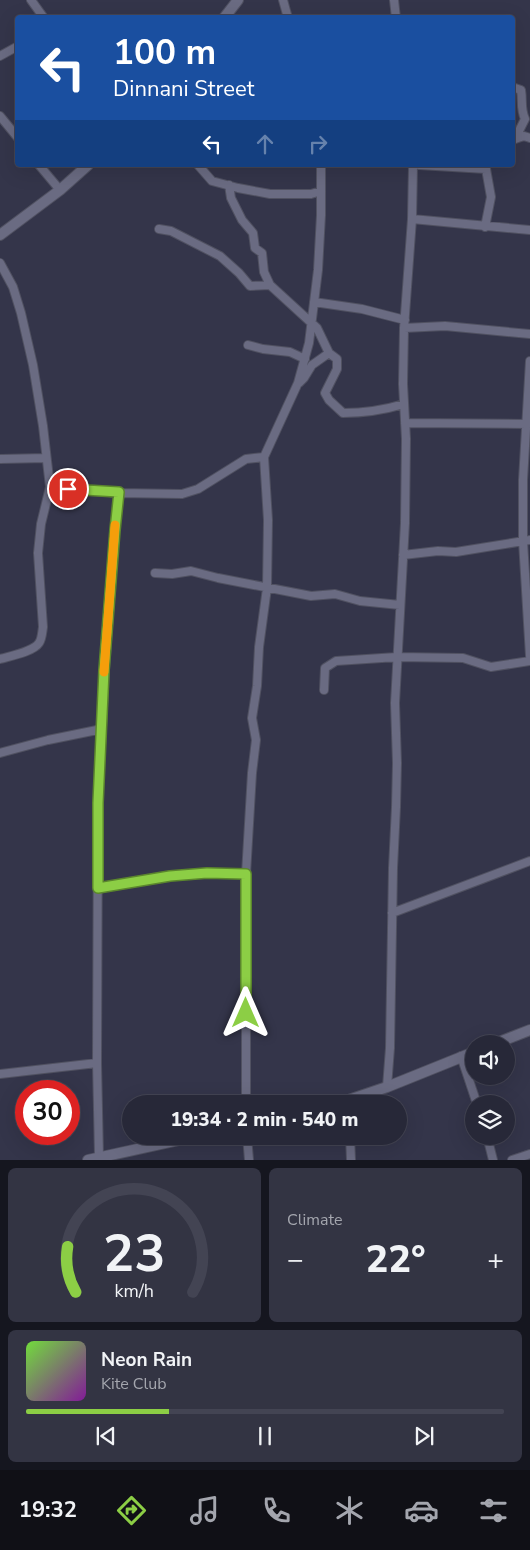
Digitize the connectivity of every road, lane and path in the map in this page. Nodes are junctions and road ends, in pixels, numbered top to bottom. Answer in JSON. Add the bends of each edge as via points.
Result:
{"nodes":[{"id":1,"x":31,"y":0,"type":"edge"},
{"id":2,"x":283,"y":0,"type":"edge"},
{"id":3,"x":394,"y":0,"type":"edge"},
{"id":4,"x":234,"y":2,"type":"edge"},
{"id":5,"x":42,"y":15,"type":"edge"},
{"id":6,"x":226,"y":15,"type":"edge"},
{"id":7,"x":287,"y":15,"type":"edge"},
{"id":8,"x":396,"y":15,"type":"edge"},
{"id":9,"x":15,"y":48,"type":"edge"},
{"id":10,"x":0,"y":56,"type":"edge"},
{"id":11,"x":515,"y":88,"type":"edge"},
{"id":12,"x":0,"y":116,"type":"edge"},
{"id":13,"x":15,"y":134,"type":"edge"},
{"id":14,"x":515,"y":138,"type":"edge"},
{"id":15,"x":530,"y":138,"type":"edge"},
{"id":16,"x":515,"y":140,"type":"edge"},
{"id":17,"x":41,"y":167,"type":"edge"},
{"id":18,"x":86,"y":167,"type":"edge"},
{"id":19,"x":200,"y":167,"type":"edge"},
{"id":20,"x":321,"y":167,"type":"edge"},
{"id":21,"x":413,"y":167,"type":"edge"},
{"id":22,"x":488,"y":167,"type":"edge"},
{"id":23,"x":229,"y":185,"type":"junction"},
{"id":24,"x":60,"y":190,"type":"junction"},
{"id":25,"x":321,"y":191,"type":"junction"},
{"id":26,"x":412,"y":219,"type":"junction"},
{"id":27,"x":485,"y":226,"type":"junction"},
{"id":28,"x":159,"y":229,"type":"dead end"},
{"id":29,"x":530,"y":230,"type":"edge"},
{"id":30,"x":0,"y":235,"type":"edge"},
{"id":31,"x":0,"y":263,"type":"edge"},
{"id":32,"x":270,"y":285,"type":"junction"},
{"id":33,"x":314,"y":302,"type":"junction"},
{"id":34,"x":405,"y":320,"type":"junction"},
{"id":35,"x":312,"y":323,"type":"junction"},
{"id":36,"x":404,"y":328,"type":"junction"},
{"id":37,"x":530,"y":334,"type":"edge"},
{"id":38,"x":248,"y":345,"type":"dead end"},
{"id":39,"x":329,"y":354,"type":"junction"},
{"id":40,"x":305,"y":359,"type":"junction"},
{"id":41,"x":530,"y":361,"type":"edge"},
{"id":42,"x":298,"y":384,"type":"junction"},
{"id":43,"x":404,"y":404,"type":"junction"},
{"id":44,"x":405,"y":424,"type":"junction"},
{"id":45,"x":527,"y":424,"type":"junction"},
{"id":46,"x":264,"y":457,"type":"junction"},
{"id":47,"x":46,"y":458,"type":"junction"},
{"id":48,"x":0,"y":459,"type":"edge"},
{"id":49,"x":50,"y":488,"type":"junction"},
{"id":50,"x":119,"y":492,"type":"junction"},
{"id":51,"x":527,"y":540,"type":"edge"},
{"id":52,"x":403,"y":555,"type":"junction"},
{"id":53,"x":155,"y":573,"type":"dead end"},
{"id":54,"x":267,"y":588,"type":"junction"},
{"id":55,"x":400,"y":605,"type":"junction"},
{"id":56,"x":530,"y":656,"type":"edge"},
{"id":57,"x":397,"y":657,"type":"junction"},
{"id":58,"x":0,"y":659,"type":"edge"},
{"id":59,"x":530,"y":661,"type":"edge"},
{"id":60,"x":324,"y":690,"type":"dead end"},
{"id":61,"x":102,"y":729,"type":"junction"},
{"id":62,"x":0,"y":753,"type":"edge"},
{"id":63,"x":530,"y":860,"type":"edge"},
{"id":64,"x":246,"y":874,"type":"junction"},
{"id":65,"x":98,"y":888,"type":"junction"},
{"id":66,"x":392,"y":913,"type":"junction"},
{"id":67,"x":530,"y":1030,"type":"edge"},
{"id":68,"x":515,"y":1036,"type":"edge"},
{"id":69,"x":465,"y":1055,"type":"edge"},
{"id":70,"x":461,"y":1056,"type":"junction"},
{"id":71,"x":97,"y":1063,"type":"junction"},
{"id":72,"x":0,"y":1074,"type":"edge"},
{"id":73,"x":387,"y":1087,"type":"junction"},
{"id":74,"x":246,"y":1095,"type":"edge"},
{"id":75,"x":366,"y":1095,"type":"edge"},
{"id":76,"x":474,"y":1095,"type":"edge"},
{"id":77,"x":156,"y":1145,"type":"edge"},
{"id":78,"x":248,"y":1145,"type":"edge"},
{"id":79,"x":350,"y":1145,"type":"edge"},
{"id":80,"x":489,"y":1145,"type":"edge"},
{"id":81,"x":530,"y":1154,"type":"edge"},
{"id":82,"x":91,"y":1159,"type":"edge"},
{"id":83,"x":249,"y":1160,"type":"edge"},
{"id":84,"x":351,"y":1160,"type":"edge"},
{"id":85,"x":493,"y":1160,"type":"edge"},
{"id":86,"x":512,"y":1160,"type":"edge"}],
"edges":[{"from":1,"to":5,"type":"street"},
{"from":2,"to":7,"type":"street"},
{"from":3,"to":8,"type":"street"},
{"from":4,"to":6,"type":"street"},
{"from":9,"to":10,"type":"street"},
{"from":11,"to":14,"type":"street","via":[[521,90],[521,110],[525,119]]},
{"from":12,"to":13,"type":"street"},
{"from":15,"to":16,"type":"street","via":[[524,136]]},
{"from":17,"to":24,"type":"street"},
{"from":18,"to":24,"type":"street"},
{"from":19,"to":23,"type":"street","via":[[212,181]]},
{"from":20,"to":25,"type":"street"},
{"from":21,"to":26,"type":"street"},
{"from":22,"to":27,"type":"street","via":[[491,197]]},
{"from":23,"to":25,"type":"street","via":[[270,194]]},
{"from":23,"to":32,"type":"street","via":[[231,198],[253,234],[255,248],[262,253],[264,272]]},
{"from":24,"to":30,"type":"street"},
{"from":25,"to":33,"type":"street"},
{"from":26,"to":27,"type":"street"},
{"from":26,"to":34,"type":"street"},
{"from":27,"to":29,"type":"street"},
{"from":28,"to":32,"type":"street","via":[[170,231],[220,256],[250,286]]},
{"from":31,"to":47,"type":"street","via":[[13,287],[23,322],[35,374]]},
{"from":32,"to":35,"type":"street"},
{"from":33,"to":34,"type":"street","via":[[362,308]]},
{"from":33,"to":35,"type":"street"},
{"from":34,"to":36,"type":"street"},
{"from":35,"to":39,"type":"street"},
{"from":35,"to":40,"type":"street"},
{"from":36,"to":37,"type":"street","via":[[444,326]]},
{"from":36,"to":43,"type":"street"},
{"from":38,"to":40,"type":"street","via":[[290,352]]},
{"from":39,"to":42,"type":"street","via":[[312,365]]},
{"from":39,"to":43,"type":"street","via":[[337,359],[337,369],[325,393],[343,413],[384,410]]},
{"from":40,"to":42,"type":"street"},
{"from":41,"to":45,"type":"street"},
{"from":42,"to":46,"type":"street"},
{"from":43,"to":44,"type":"street"},
{"from":44,"to":45,"type":"street"},
{"from":44,"to":52,"type":"street"},
{"from":45,"to":51,"type":"street","via":[[523,480]]},
{"from":46,"to":50,"type":"street","via":[[246,459],[198,489],[182,494]]},
{"from":46,"to":54,"type":"street","via":[[268,520]]},
{"from":47,"to":48,"type":"street"},
{"from":47,"to":49,"type":"street"},
{"from":49,"to":50,"type":"street"},
{"from":49,"to":58,"type":"street","via":[[38,553],[42,637],[29,650]]},
{"from":50,"to":61,"type":"street"},
{"from":51,"to":52,"type":"street","via":[[456,552]]},
{"from":51,"to":56,"type":"street"},
{"from":52,"to":55,"type":"street"},
{"from":53,"to":54,"type":"street","via":[[191,571]]},
{"from":54,"to":55,"type":"street","via":[[311,596],[335,594],[360,601]]},
{"from":54,"to":64,"type":"street","via":[[252,718],[256,740]]},
{"from":55,"to":57,"type":"street"},
{"from":57,"to":59,"type":"street","via":[[463,658],[491,667]]},
{"from":57,"to":60,"type":"street","via":[[336,661],[325,668]]},
{"from":57,"to":66,"type":"street"},
{"from":61,"to":62,"type":"street"},
{"from":61,"to":65,"type":"street"},
{"from":63,"to":66,"type":"street"},
{"from":64,"to":65,"type":"street","via":[[170,876]]},
{"from":64,"to":74,"type":"street"},
{"from":65,"to":71,"type":"street"},
{"from":66,"to":73,"type":"street"},
{"from":67,"to":68,"type":"street"},
{"from":69,"to":70,"type":"street"},
{"from":70,"to":73,"type":"street"},
{"from":70,"to":76,"type":"street"},
{"from":71,"to":72,"type":"street"},
{"from":71,"to":82,"type":"street"},
{"from":73,"to":75,"type":"street"},
{"from":77,"to":82,"type":"street"},
{"from":78,"to":83,"type":"street"},
{"from":79,"to":84,"type":"street"},
{"from":80,"to":85,"type":"street"},
{"from":81,"to":86,"type":"street"}]}
